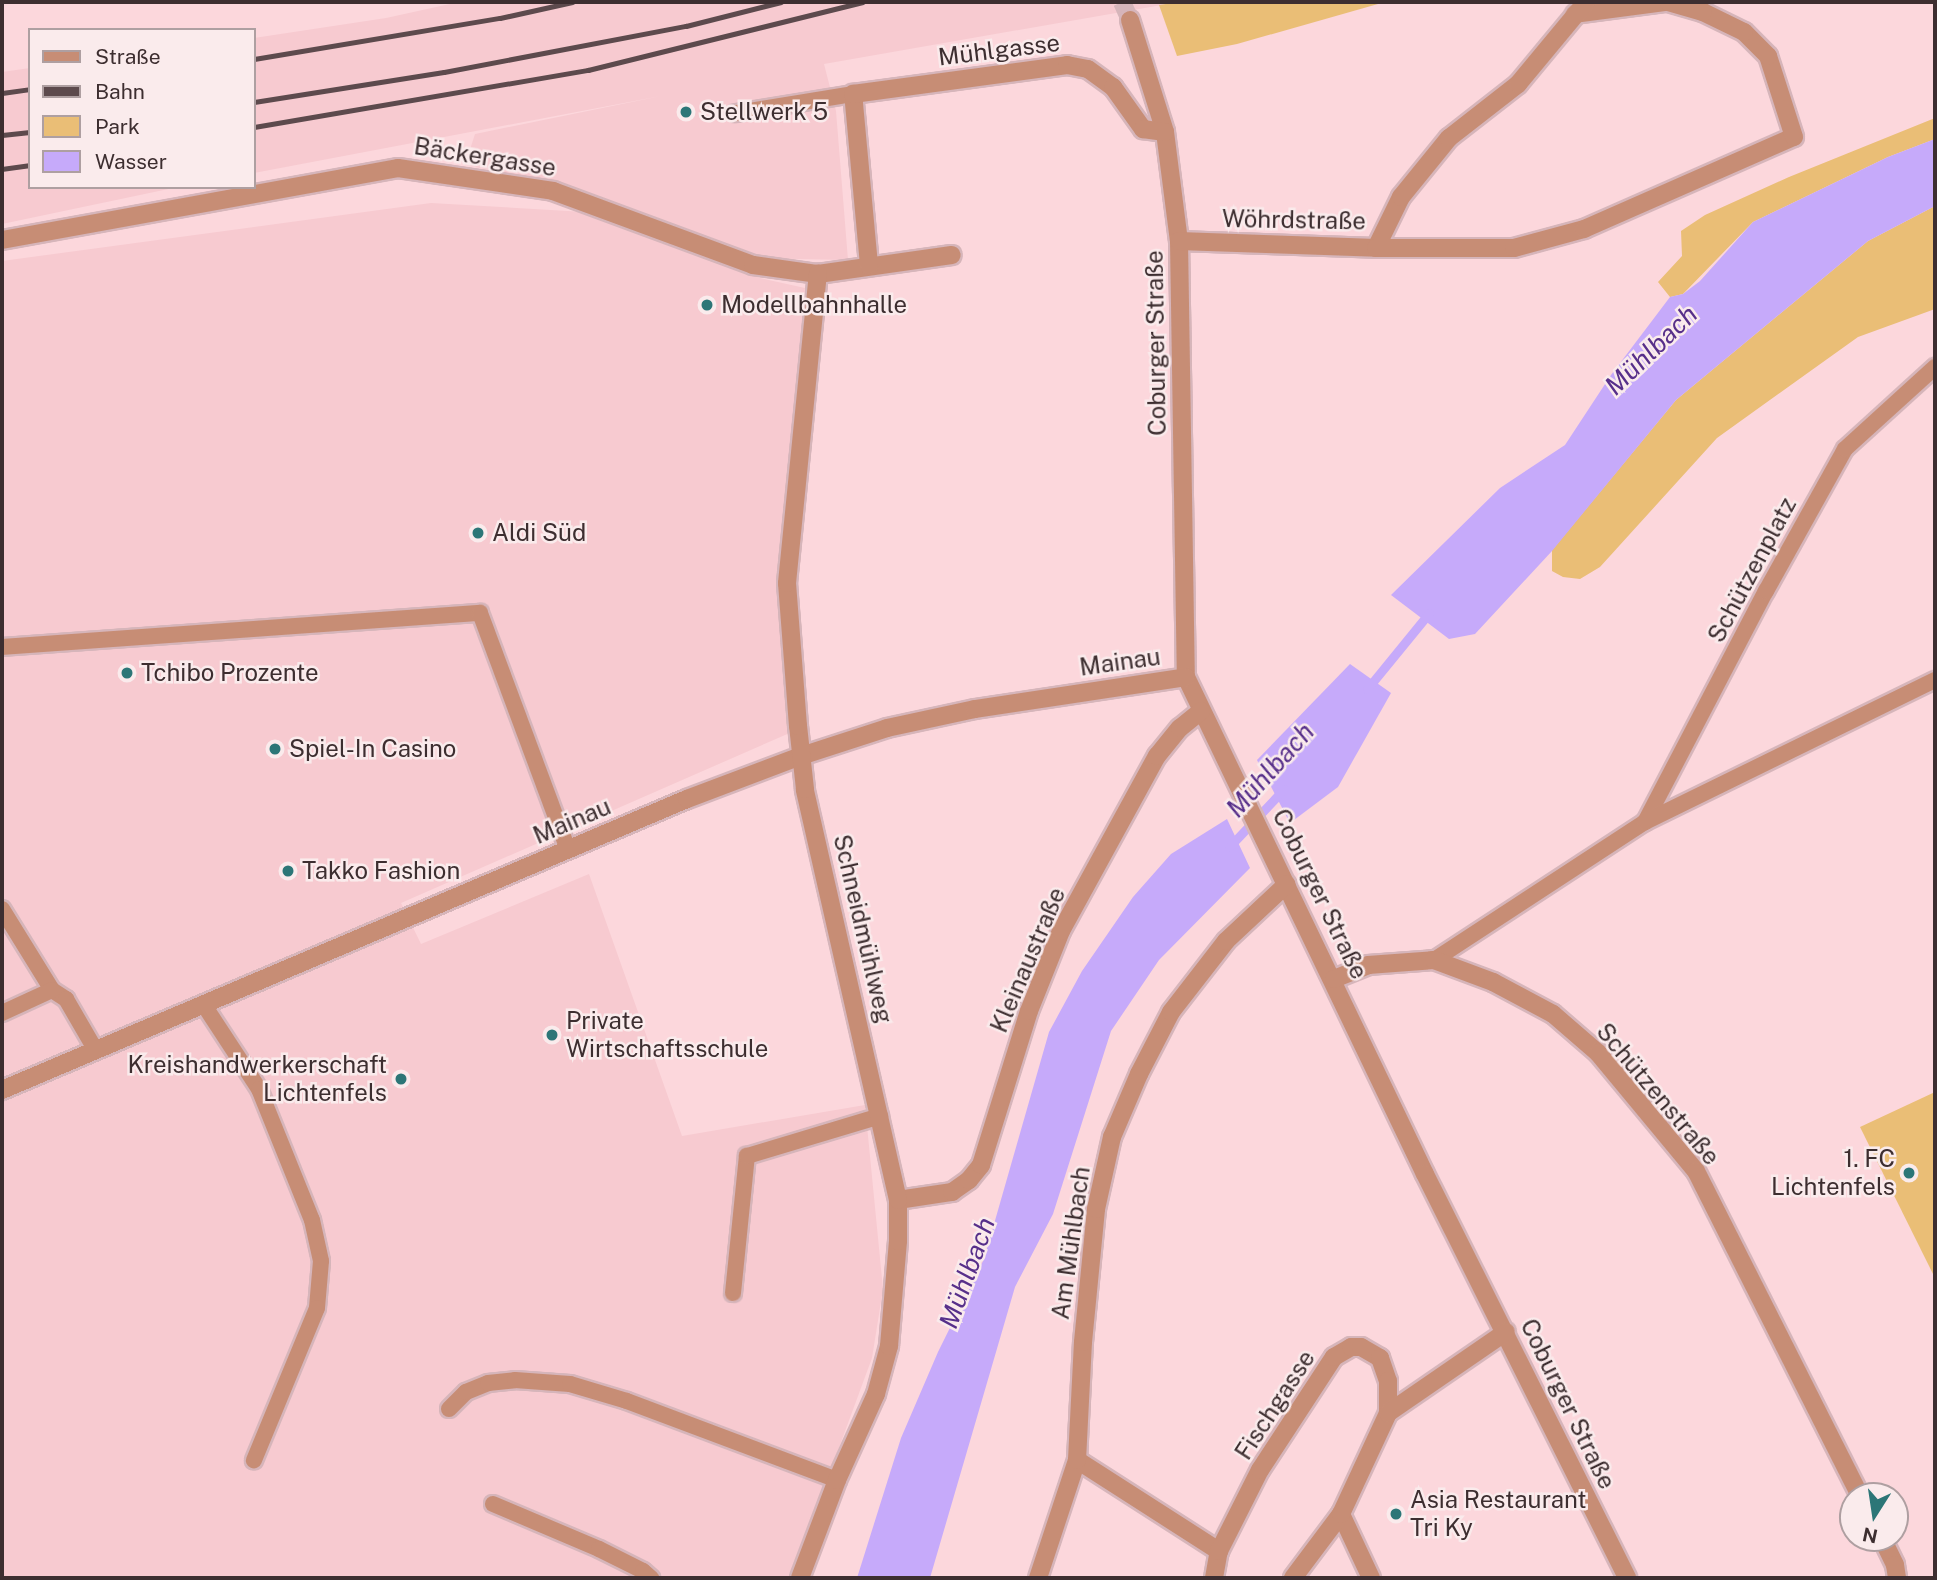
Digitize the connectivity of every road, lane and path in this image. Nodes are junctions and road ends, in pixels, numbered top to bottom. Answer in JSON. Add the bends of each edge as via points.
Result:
{"nodes":[{"id":1,"x":1667,"y":2,"type":"edge"},
{"id":2,"x":1580,"y":8,"type":"edge"},
{"id":3,"x":1130,"y":20,"type":"tunnel mouth"},
{"id":4,"x":853,"y":94,"type":"junction"},
{"id":5,"x":736,"y":113,"type":"dead end"},
{"id":6,"x":1165,"y":132,"type":"junction"},
{"id":7,"x":2,"y":240,"type":"edge"},
{"id":8,"x":1179,"y":241,"type":"junction"},
{"id":9,"x":1376,"y":248,"type":"junction"},
{"id":10,"x":952,"y":255,"type":"dead end"},
{"id":11,"x":869,"y":265,"type":"junction"},
{"id":12,"x":818,"y":274,"type":"junction"},
{"id":13,"x":1935,"y":368,"type":"edge"},
{"id":14,"x":2,"y":647,"type":"edge"},
{"id":15,"x":1186,"y":677,"type":"junction"},
{"id":16,"x":1935,"y":680,"type":"edge"},
{"id":17,"x":1201,"y":711,"type":"junction"},
{"id":18,"x":802,"y":756,"type":"junction"},
{"id":19,"x":1645,"y":822,"type":"junction"},
{"id":20,"x":568,"y":850,"type":"junction"},
{"id":21,"x":1287,"y":884,"type":"junction"},
{"id":22,"x":2,"y":909,"type":"edge"},
{"id":23,"x":1434,"y":960,"type":"junction"},
{"id":24,"x":1334,"y":979,"type":"junction"},
{"id":25,"x":52,"y":990,"type":"junction"},
{"id":26,"x":204,"y":1005,"type":"junction"},
{"id":27,"x":2,"y":1013,"type":"edge"},
{"id":28,"x":95,"y":1049,"type":"junction"},
{"id":29,"x":2,"y":1090,"type":"edge"},
{"id":30,"x":880,"y":1116,"type":"junction"},
{"id":31,"x":898,"y":1200,"type":"junction"},
{"id":32,"x":733,"y":1293,"type":"dead end"},
{"id":33,"x":1506,"y":1332,"type":"junction"},
{"id":34,"x":449,"y":1409,"type":"dead end"},
{"id":35,"x":1388,"y":1413,"type":"junction"},
{"id":36,"x":254,"y":1460,"type":"dead end"},
{"id":37,"x":1077,"y":1460,"type":"junction"},
{"id":38,"x":838,"y":1480,"type":"junction"},
{"id":39,"x":1853,"y":1482,"type":"edge"},
{"id":40,"x":493,"y":1504,"type":"dead end"},
{"id":41,"x":1341,"y":1514,"type":"junction"},
{"id":42,"x":1219,"y":1551,"type":"junction"},
{"id":43,"x":1889,"y":1552,"type":"edge"},
{"id":44,"x":651,"y":1578,"type":"edge"},
{"id":45,"x":800,"y":1578,"type":"edge"},
{"id":46,"x":1038,"y":1578,"type":"edge"},
{"id":47,"x":1214,"y":1578,"type":"edge"},
{"id":48,"x":1293,"y":1578,"type":"edge"},
{"id":49,"x":1371,"y":1578,"type":"edge"},
{"id":50,"x":1628,"y":1578,"type":"edge"},
{"id":51,"x":1897,"y":1578,"type":"edge"}],
"edges":[{"from":1,"to":2,"type":"street"},
{"from":1,"to":9,"type":"street","via":[[1703,12],[1744,32],[1768,56],[1794,137],[1584,229],[1514,248]]},
{"from":2,"to":9,"type":"street","name":"Wöhrdstraße","via":[[1518,85],[1450,138],[1401,197]]},
{"from":3,"to":6,"type":"street","name":"Coburger Straße"},
{"from":4,"to":5,"type":"lane"},
{"from":4,"to":6,"type":"street","name":"Mühlgasse","via":[[1067,65],[1088,69],[1113,87],[1143,129]]},
{"from":4,"to":11,"type":"street"},
{"from":6,"to":8,"type":"street","name":"Coburger Straße"},
{"from":7,"to":12,"type":"street","name":"Bäckergasse","via":[[398,168],[553,191],[753,265]]},
{"from":8,"to":9,"type":"street","name":"Wöhrdstraße"},
{"from":8,"to":15,"type":"street","name":"Coburger Straße"},
{"from":10,"to":11,"type":"street","name":"Bäckergasse"},
{"from":11,"to":12,"type":"street","name":"Bäckergasse"},
{"from":12,"to":18,"type":"street","name":"Schneidmühlweg","via":[[787,583]]},
{"from":13,"to":19,"type":"lane","name":"Schützenplatz","via":[[1844,449]]},
{"from":14,"to":20,"type":"lane","via":[[480,613]]},
{"from":15,"to":17,"type":"street","name":"Coburger Straße"},
{"from":15,"to":18,"type":"street","name":"Mainau","via":[[975,709],[887,728]]},
{"from":16,"to":19,"type":"lane","name":"Schützenplatz"},
{"from":17,"to":21,"type":"street","name":"Coburger Straße"},
{"from":17,"to":31,"type":"street","name":"Kleinaustraße","via":[[1157,756],[1061,931],[1029,1012],[981,1165],[952,1192]]},
{"from":18,"to":20,"type":"street","name":"Mainau"},
{"from":18,"to":30,"type":"street","name":"Schneidmühlweg","via":[[805,789]]},
{"from":19,"to":23,"type":"lane","name":"Schützenplatz"},
{"from":20,"to":26,"type":"street","name":"Mainau"},
{"from":21,"to":24,"type":"street","name":"Coburger Straße"},
{"from":21,"to":37,"type":"street","name":"Am Mühlbach","via":[[1226,941],[1171,1012],[1112,1137],[1096,1209]]},
{"from":22,"to":25,"type":"lane"},
{"from":23,"to":24,"type":"street","name":"Schützenstraße","via":[[1368,965]]},
{"from":23,"to":39,"type":"street","name":"Schützenstraße","via":[[1493,982],[1553,1014],[1598,1053],[1696,1171]]},
{"from":24,"to":33,"type":"street","name":"Coburger Straße","via":[[1425,1174]]},
{"from":25,"to":27,"type":"lane"},
{"from":25,"to":28,"type":"lane","via":[[66,999]]},
{"from":26,"to":28,"type":"street","name":"Mainau"},
{"from":26,"to":36,"type":"lane","via":[[259,1089],[312,1220],[321,1261],[317,1308]]},
{"from":28,"to":29,"type":"street","name":"Mainau"},
{"from":30,"to":31,"type":"street","name":"Schneidmühlweg"},
{"from":30,"to":32,"type":"lane","via":[[747,1156]]},
{"from":31,"to":38,"type":"street","name":"Schneidmühlweg","via":[[889,1346],[876,1394]]},
{"from":33,"to":35,"type":"street"},
{"from":33,"to":50,"type":"street","name":"Coburger Straße"},
{"from":34,"to":38,"type":"lane","via":[[466,1392],[488,1383],[570,1384]]},
{"from":35,"to":41,"type":"street","name":"Fischgasse"},
{"from":35,"to":42,"type":"street","name":"Fischgasse","via":[[1388,1381],[1380,1358],[1361,1346],[1341,1351],[1260,1470]]},
{"from":37,"to":42,"type":"street"},
{"from":37,"to":46,"type":"street","name":"Am Mühlbach"},
{"from":38,"to":45,"type":"street","name":"Schneidmühlweg"},
{"from":40,"to":44,"type":"lane","via":[[599,1549]]},
{"from":41,"to":48,"type":"street","name":"Fischgasse"},
{"from":41,"to":49,"type":"street"},
{"from":42,"to":47,"type":"street","name":"Fischgasse"},
{"from":43,"to":51,"type":"street"}]}
